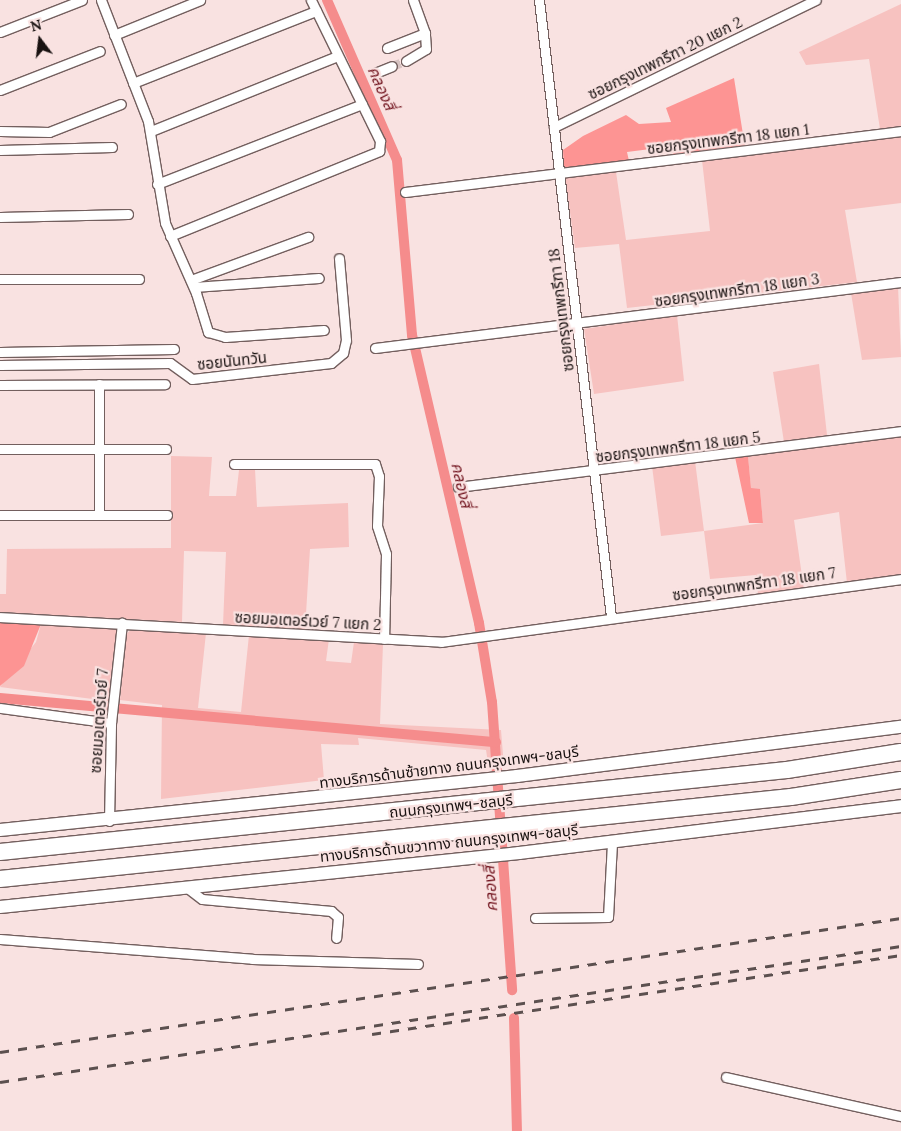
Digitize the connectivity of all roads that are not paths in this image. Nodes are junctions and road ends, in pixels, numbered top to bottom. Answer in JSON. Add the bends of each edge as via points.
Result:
{"nodes":[{"id":1,"x":82,"y":0,"type":"edge"},
{"id":2,"x":101,"y":0,"type":"edge"},
{"id":3,"x":200,"y":0,"type":"edge"},
{"id":4,"x":311,"y":0,"type":"edge"},
{"id":5,"x":413,"y":0,"type":"edge"},
{"id":6,"x":539,"y":0,"type":"edge"},
{"id":7,"x":816,"y":0,"type":"edge"},
{"id":8,"x":316,"y":11,"type":"junction"},
{"id":9,"x":0,"y":32,"type":"edge"},
{"id":10,"x":426,"y":33,"type":"junction"},
{"id":11,"x":114,"y":35,"type":"junction"},
{"id":12,"x":387,"y":48,"type":"dead end"},
{"id":13,"x":100,"y":51,"type":"dead end"},
{"id":14,"x":338,"y":56,"type":"junction"},
{"id":15,"x":406,"y":61,"type":"tunnel mouth"},
{"id":16,"x":392,"y":66,"type":"tunnel mouth"},
{"id":17,"x":374,"y":74,"type":"dead end"},
{"id":18,"x":133,"y":83,"type":"junction"},
{"id":19,"x":0,"y":90,"type":"edge"},
{"id":20,"x":121,"y":104,"type":"dead end"},
{"id":21,"x":362,"y":104,"type":"junction"},
{"id":22,"x":554,"y":127,"type":"junction"},
{"id":23,"x":0,"y":131,"type":"edge"},
{"id":24,"x":151,"y":131,"type":"junction"},
{"id":25,"x":901,"y":131,"type":"edge"},
{"id":26,"x":112,"y":146,"type":"dead end"},
{"id":27,"x":0,"y":150,"type":"edge"},
{"id":28,"x":559,"y":174,"type":"junction"},
{"id":29,"x":157,"y":184,"type":"junction"},
{"id":30,"x":405,"y":192,"type":"dead end"},
{"id":31,"x":128,"y":214,"type":"dead end"},
{"id":32,"x":0,"y":217,"type":"edge"},
{"id":33,"x":170,"y":236,"type":"junction"},
{"id":34,"x":308,"y":237,"type":"dead end"},
{"id":35,"x":339,"y":258,"type":"dead end"},
{"id":36,"x":319,"y":278,"type":"dead end"},
{"id":37,"x":139,"y":279,"type":"dead end"},
{"id":38,"x":0,"y":280,"type":"edge"},
{"id":39,"x":901,"y":282,"type":"edge"},
{"id":40,"x":192,"y":284,"type":"junction"},
{"id":41,"x":577,"y":325,"type":"junction"},
{"id":42,"x":324,"y":330,"type":"dead end"},
{"id":43,"x":375,"y":348,"type":"dead end"},
{"id":44,"x":174,"y":349,"type":"dead end"},
{"id":45,"x":0,"y":352,"type":"edge"},
{"id":46,"x":0,"y":366,"type":"edge"},
{"id":47,"x":99,"y":384,"type":"junction"},
{"id":48,"x":164,"y":384,"type":"dead end"},
{"id":49,"x":0,"y":385,"type":"edge"},
{"id":50,"x":901,"y":432,"type":"edge"},
{"id":51,"x":0,"y":449,"type":"edge"},
{"id":52,"x":99,"y":449,"type":"junction"},
{"id":53,"x":166,"y":449,"type":"dead end"},
{"id":54,"x":234,"y":464,"type":"dead end"},
{"id":55,"x":594,"y":472,"type":"junction"},
{"id":56,"x":458,"y":487,"type":"dead end"},
{"id":57,"x":0,"y":515,"type":"edge"},
{"id":58,"x":99,"y":515,"type":"junction"},
{"id":59,"x":167,"y":515,"type":"dead end"},
{"id":60,"x":901,"y":579,"type":"edge"},
{"id":61,"x":0,"y":617,"type":"edge"},
{"id":62,"x":611,"y":617,"type":"junction"},
{"id":63,"x":122,"y":624,"type":"junction"},
{"id":64,"x":492,"y":634,"type":"joint"},
{"id":65,"x":384,"y":639,"type":"junction"},
{"id":66,"x":0,"y":708,"type":"edge"},
{"id":67,"x":112,"y":721,"type":"junction"},
{"id":68,"x":901,"y":727,"type":"edge"},
{"id":69,"x":901,"y":752,"type":"edge"},
{"id":70,"x":901,"y":780,"type":"edge"},
{"id":71,"x":901,"y":806,"type":"edge"},
{"id":72,"x":109,"y":821,"type":"junction"},
{"id":73,"x":0,"y":830,"type":"edge"},
{"id":74,"x":612,"y":842,"type":"junction"},
{"id":75,"x":0,"y":852,"type":"edge"},
{"id":76,"x":0,"y":879,"type":"edge"},
{"id":77,"x":186,"y":887,"type":"junction"},
{"id":78,"x":0,"y":907,"type":"edge"},
{"id":79,"x":534,"y":918,"type":"dead end"},
{"id":80,"x":336,"y":938,"type":"dead end"},
{"id":81,"x":0,"y":939,"type":"edge"},
{"id":82,"x":418,"y":964,"type":"dead end"},
{"id":83,"x":726,"y":1077,"type":"dead end"},
{"id":84,"x":901,"y":1116,"type":"edge"}],
"edges":[{"from":1,"to":9,"type":"street"},
{"from":2,"to":11,"type":"street"},
{"from":3,"to":11,"type":"street"},
{"from":4,"to":8,"type":"street"},
{"from":5,"to":10,"type":"street"},
{"from":6,"to":22,"type":"street","name":"ซอยกรุงเทพกรีฑา 18"},
{"from":7,"to":22,"type":"street","name":"ซอยกรุงเทพกรีฑา 20 แยก 2"},
{"from":8,"to":14,"type":"street"},
{"from":8,"to":18,"type":"street"},
{"from":10,"to":12,"type":"street"},
{"from":10,"to":15,"type":"street","via":[[426,49]]},
{"from":11,"to":18,"type":"street"},
{"from":13,"to":19,"type":"street"},
{"from":14,"to":21,"type":"street"},
{"from":14,"to":24,"type":"street"},
{"from":16,"to":17,"type":"street"},
{"from":18,"to":24,"type":"street"},
{"from":20,"to":23,"type":"street","via":[[49,132]]},
{"from":21,"to":29,"type":"street"},
{"from":21,"to":33,"type":"street","via":[[380,141],[375,155]]},
{"from":22,"to":28,"type":"street","name":"ซอยกรุงเทพกรีฑา 18"},
{"from":24,"to":29,"type":"street"},
{"from":25,"to":28,"type":"street","name":"ซอยกรุงเทพกรีฑา 18 แยก 1"},
{"from":26,"to":27,"type":"street"},
{"from":28,"to":30,"type":"street","name":"ซอยกรุงเทพกรีฑา 18 แยก 1"},
{"from":28,"to":41,"type":"street","name":"ซอยกรุงเทพกรีฑา 18"},
{"from":29,"to":33,"type":"street"},
{"from":31,"to":32,"type":"street"},
{"from":33,"to":40,"type":"street"},
{"from":34,"to":40,"type":"street"},
{"from":35,"to":46,"type":"street","name":"ซอยนันทวัน","via":[[346,340],[343,353],[331,363],[192,379],[170,363]]},
{"from":36,"to":40,"type":"street"},
{"from":37,"to":38,"type":"street"},
{"from":39,"to":41,"type":"street","name":"ซอยกรุงเทพกรีฑา 18 แยก 3"},
{"from":40,"to":42,"type":"street","via":[[203,324],[215,336]]},
{"from":41,"to":43,"type":"street","name":"ซอยกรุงเทพกรีฑา 18 แยก 3"},
{"from":41,"to":55,"type":"street","name":"ซอยกรุงเทพกรีฑา 18"},
{"from":44,"to":45,"type":"street"},
{"from":47,"to":48,"type":"street"},
{"from":47,"to":49,"type":"street"},
{"from":47,"to":52,"type":"street"},
{"from":50,"to":55,"type":"street","name":"ซอยกรุงเทพกรีฑา 18 แยก 5"},
{"from":51,"to":52,"type":"street"},
{"from":52,"to":53,"type":"street"},
{"from":52,"to":58,"type":"street"},
{"from":54,"to":65,"type":"street","via":[[375,464],[379,476],[377,526],[386,554]]},
{"from":55,"to":56,"type":"street","name":"ซอยกรุงเทพกรีฑา 18 แยก 5"},
{"from":55,"to":62,"type":"street","name":"ซอยกรุงเทพกรีฑา 18"},
{"from":57,"to":58,"type":"street"},
{"from":58,"to":59,"type":"street"},
{"from":60,"to":62,"type":"street","name":"ซอยกรุงเทพกรีฑา 18 แยก 7"},
{"from":61,"to":63,"type":"street","name":"ซอยมอเตอร์เวย์ 7 แยก 2"},
{"from":62,"to":64,"type":"street","name":"ซอยกรุงเทพกรีฑา 18 แยก 7"},
{"from":63,"to":65,"type":"street","name":"ซอยมอเตอร์เวย์ 7 แยก 2"},
{"from":63,"to":67,"type":"street","name":"ซอยมอเตอร์เวย์ 7"},
{"from":64,"to":65,"type":"street","name":"ซอยมอเตอร์เวย์ 7 แยก 2","via":[[464,639]]},
{"from":66,"to":67,"type":"street"},
{"from":67,"to":72,"type":"street","name":"ซอยมอเตอร์เวย์ 7"},
{"from":68,"to":72,"type":"main road","name":"ทางบริการด้านซ้ายทาง ถนนกรุงเทพฯ-ชลบุรี","via":[[517,776]]},
{"from":69,"to":75,"type":"highway","name":"ถนนกรุงเทพฯ-ชลบุรี","via":[[787,770]]},
{"from":70,"to":76,"type":"highway","name":"ถนนกรุงเทพฯ-ชลบุรี","via":[[791,797]]},
{"from":71,"to":74,"type":"main road","name":"ทางบริการด้านขวาทาง ถนนกรุงเทพฯ-ชลบุรี"},
{"from":72,"to":73,"type":"main road","name":"ทางบริการด้านซ้ายทาง ถนนกรุงเทพฯ-ชลบุรี"},
{"from":74,"to":77,"type":"main road","name":"ทางบริการด้านขวาทาง ถนนกรุงเทพฯ-ชลบุรี"},
{"from":74,"to":79,"type":"street","via":[[608,917]]},
{"from":77,"to":78,"type":"main road","name":"ทางบริการด้านขวาทาง ถนนกรุงเทพฯ-ชลบุรี"},
{"from":77,"to":80,"type":"street","via":[[202,899],[331,911],[338,917]]},
{"from":81,"to":82,"type":"street","via":[[252,959]]},
{"from":83,"to":84,"type":"street"}]}
